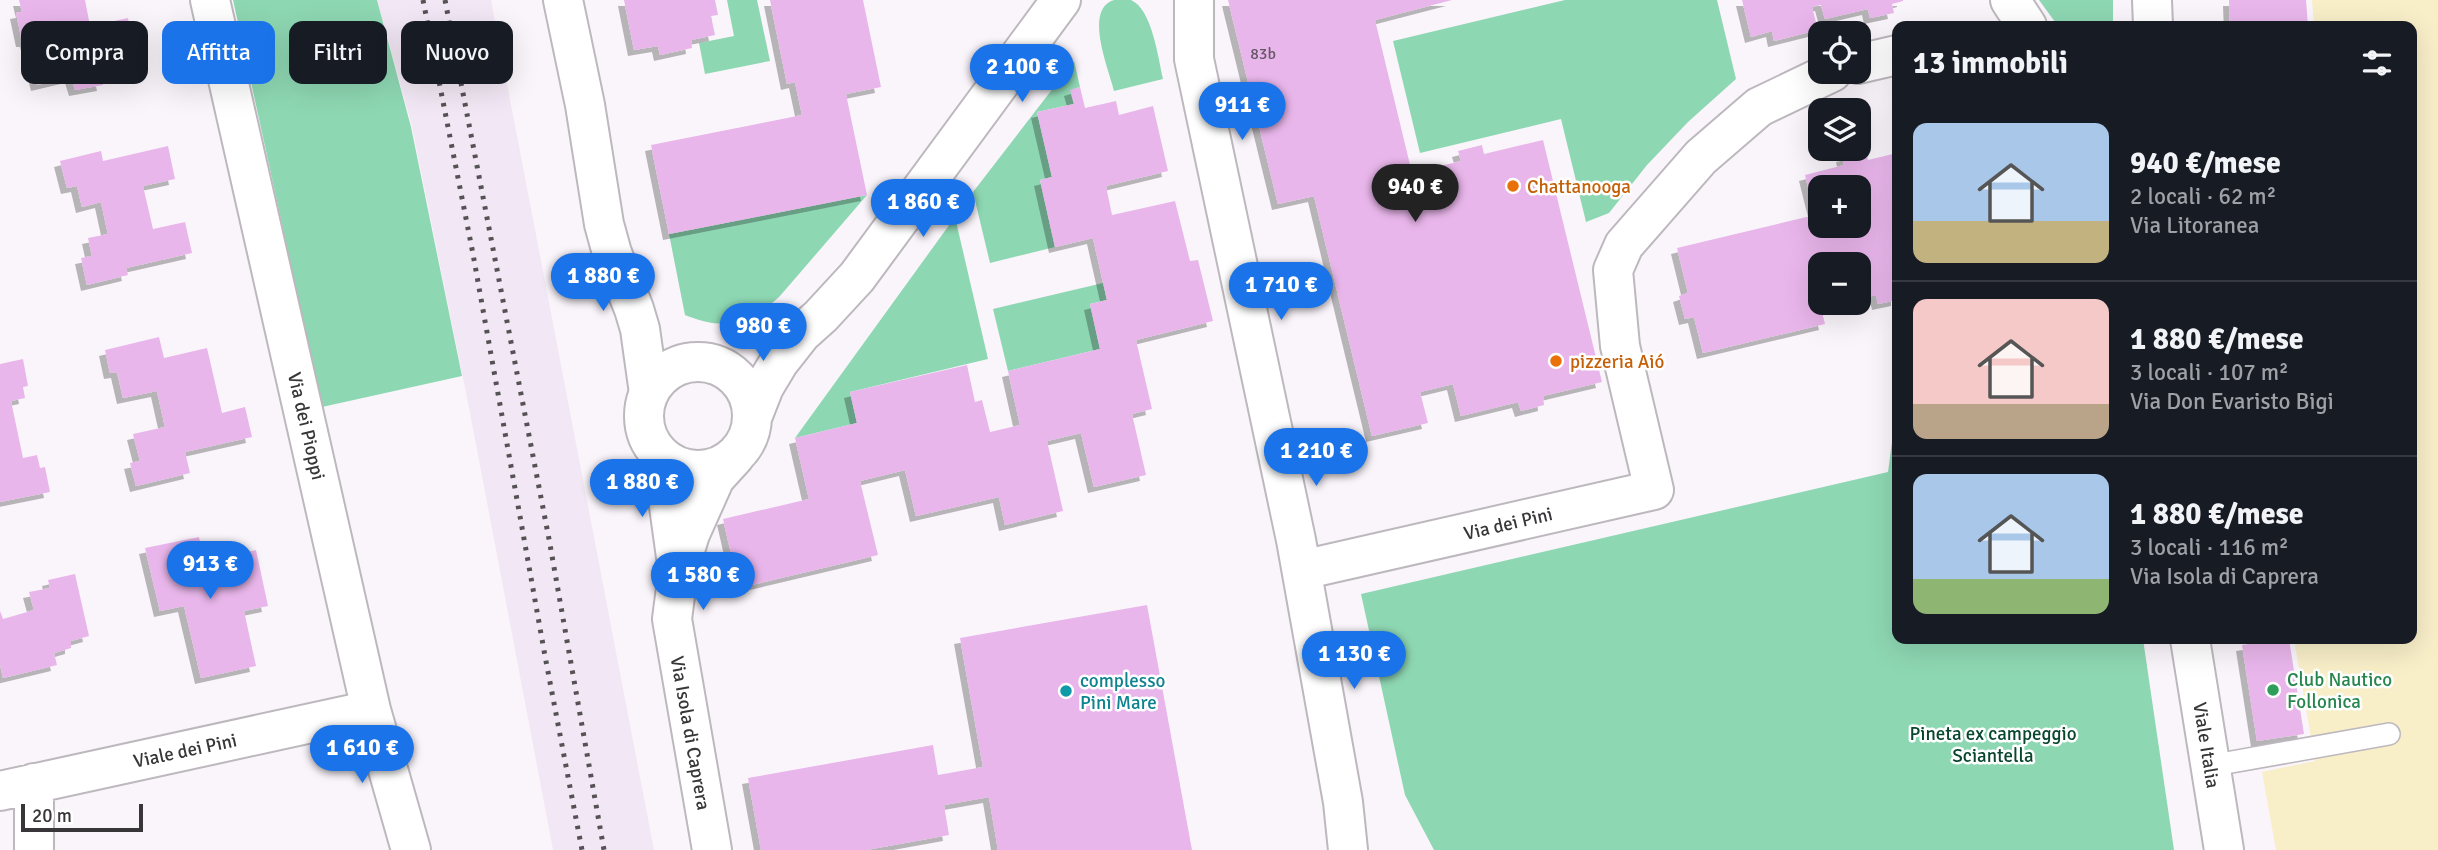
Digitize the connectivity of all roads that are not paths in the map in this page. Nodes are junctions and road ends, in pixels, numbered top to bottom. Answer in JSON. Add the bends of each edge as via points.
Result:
{"nodes":[{"id":1,"x":210,"y":0,"type":"edge"},
{"id":2,"x":563,"y":0,"type":"edge"},
{"id":3,"x":1061,"y":0,"type":"edge"},
{"id":4,"x":1165,"y":0,"type":"edge"},
{"id":5,"x":1194,"y":0,"type":"edge"},
{"id":6,"x":2152,"y":0,"type":"edge"},
{"id":7,"x":2153,"y":21,"type":"edge"},
{"id":8,"x":1892,"y":56,"type":"edge"},
{"id":9,"x":1194,"y":59,"type":"junction"},
{"id":10,"x":1871,"y":61,"type":"edge"},
{"id":11,"x":1808,"y":84,"type":"edge"},
{"id":12,"x":801,"y":334,"type":"junction"},
{"id":13,"x":709,"y":363,"type":"junction"},
{"id":14,"x":649,"y":393,"type":"junction"},
{"id":15,"x":752,"y":415,"type":"junction"},
{"id":16,"x":662,"y":456,"type":"junction"},
{"id":17,"x":735,"y":456,"type":"junction"},
{"id":18,"x":1302,"y":570,"type":"junction"},
{"id":19,"x":678,"y":573,"type":"junction"},
{"id":20,"x":2191,"y":644,"type":"edge"},
{"id":21,"x":371,"y":710,"type":"junction"},
{"id":22,"x":2389,"y":734,"type":"dead end"},
{"id":23,"x":2209,"y":765,"type":"junction"},
{"id":24,"x":17,"y":787,"type":"edge"},
{"id":25,"x":34,"y":850,"type":"edge"},
{"id":26,"x":411,"y":850,"type":"edge"},
{"id":27,"x":712,"y":850,"type":"edge"},
{"id":28,"x":1348,"y":850,"type":"edge"},
{"id":29,"x":2224,"y":850,"type":"edge"}],
"edges":[{"from":1,"to":21,"type":"street","name":"Via dei Pioppi"},
{"from":2,"to":14,"type":"street","via":[[604,224],[640,330]]},
{"from":3,"to":12,"type":"street","via":[[857,276]]},
{"from":4,"to":9,"type":"street"},
{"from":5,"to":9,"type":"street"},
{"from":6,"to":7,"type":"street"},
{"from":8,"to":10,"type":"street"},
{"from":9,"to":18,"type":"street"},
{"from":11,"to":18,"type":"street","name":"Via dei Pini","via":[[1759,107],[1701,157],[1624,245],[1613,270],[1620,346],[1654,490]]},
{"from":12,"to":13,"type":"street","via":[[744,356]]},
{"from":12,"to":15,"type":"street","via":[[764,387]]},
{"from":13,"to":14,"type":"street","via":[[691,362],[674,368]]},
{"from":13,"to":15,"type":"street","via":[[740,382]]},
{"from":14,"to":16,"type":"street","via":[[646,427]]},
{"from":15,"to":17,"type":"street","via":[[745,444]]},
{"from":16,"to":17,"type":"street","via":[[699,470],[718,467]]},
{"from":16,"to":19,"type":"street","name":"Via Isola di Caprera"},
{"from":17,"to":19,"type":"street","name":"Via Isola di Caprera","via":[[704,499]]},
{"from":18,"to":28,"type":"street"},
{"from":19,"to":27,"type":"street","name":"Via Isola di Caprera","via":[[672,619]]},
{"from":20,"to":23,"type":"street","name":"Viale Italia"},
{"from":21,"to":24,"type":"street","name":"Viale dei Pini"},
{"from":21,"to":26,"type":"street","name":"Via dei Pioppi"},
{"from":22,"to":23,"type":"lane"},
{"from":23,"to":29,"type":"street","name":"Viale Italia"},
{"from":24,"to":25,"type":"street"}]}
